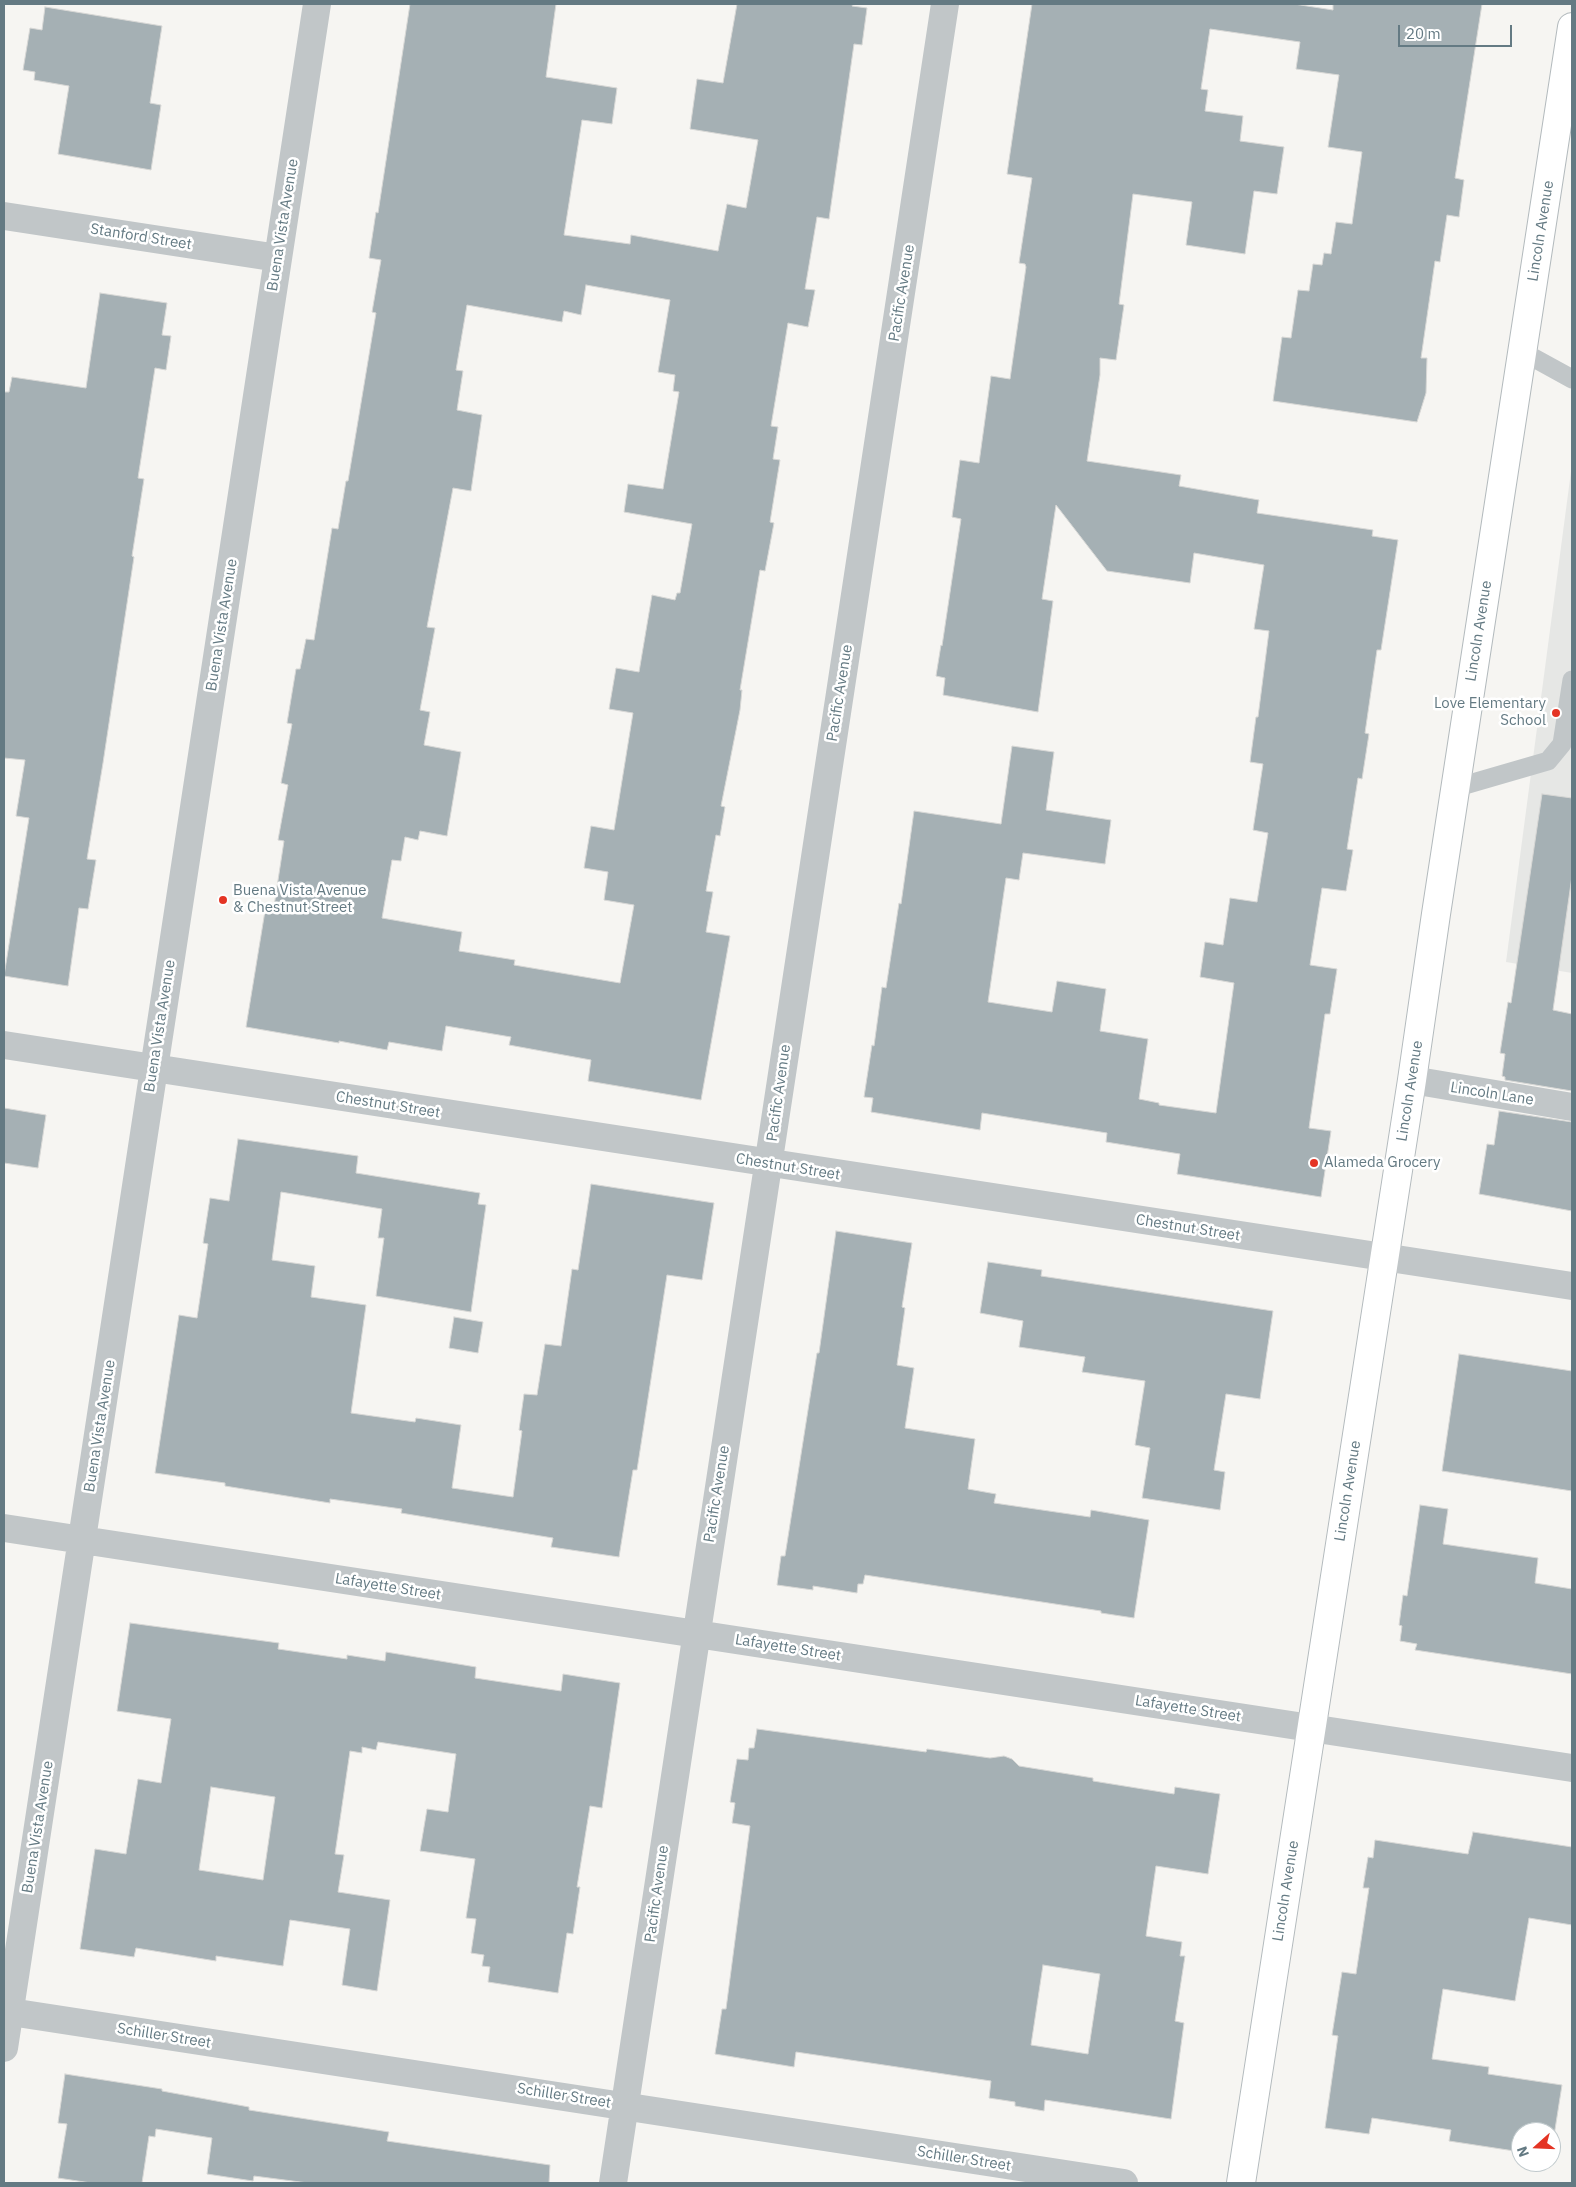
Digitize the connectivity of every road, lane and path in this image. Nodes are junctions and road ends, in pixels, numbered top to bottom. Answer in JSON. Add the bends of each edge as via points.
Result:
{"nodes":[{"id":1,"x":317,"y":4,"type":"edge"},
{"id":2,"x":945,"y":4,"type":"edge"},
{"id":3,"x":1572,"y":27,"type":"edge"},
{"id":4,"x":4,"y":216,"type":"edge"},
{"id":5,"x":278,"y":258,"type":"junction"},
{"id":6,"x":1523,"y":352,"type":"junction"},
{"id":7,"x":1572,"y":379,"type":"edge"},
{"id":8,"x":1572,"y":680,"type":"edge"},
{"id":9,"x":1455,"y":788,"type":"junction"},
{"id":10,"x":4,"y":1045,"type":"edge"},
{"id":11,"x":154,"y":1069,"type":"junction"},
{"id":12,"x":1412,"y":1080,"type":"junction"},
{"id":13,"x":1572,"y":1107,"type":"edge"},
{"id":14,"x":768,"y":1164,"type":"junction"},
{"id":15,"x":1384,"y":1258,"type":"junction"},
{"id":16,"x":1572,"y":1286,"type":"edge"},
{"id":17,"x":4,"y":1528,"type":"edge"},
{"id":18,"x":83,"y":1541,"type":"junction"},
{"id":19,"x":696,"y":1634,"type":"junction"},
{"id":20,"x":1311,"y":1728,"type":"junction"},
{"id":21,"x":1572,"y":1768,"type":"edge"},
{"id":22,"x":6,"y":2012,"type":"edge"},
{"id":23,"x":4,"y":2048,"type":"edge"},
{"id":24,"x":626,"y":2106,"type":"junction"},
{"id":25,"x":613,"y":2183,"type":"edge"},
{"id":26,"x":1124,"y":2183,"type":"edge"},
{"id":27,"x":1241,"y":2183,"type":"edge"}],
"edges":[{"from":1,"to":5,"type":"street","name":"Buena Vista Avenue"},
{"from":2,"to":14,"type":"street","name":"Pacific Avenue"},
{"from":3,"to":6,"type":"main road","name":"Lincoln Avenue"},
{"from":4,"to":5,"type":"street","name":"Stanford Street"},
{"from":5,"to":11,"type":"street","name":"Buena Vista Avenue"},
{"from":6,"to":7,"type":"lane"},
{"from":6,"to":9,"type":"main road","name":"Lincoln Avenue"},
{"from":8,"to":9,"type":"lane","via":[[1562,744],[1548,760]]},
{"from":9,"to":12,"type":"main road","name":"Lincoln Avenue"},
{"from":10,"to":11,"type":"street","name":"Chestnut Street"},
{"from":11,"to":14,"type":"street","name":"Chestnut Street"},
{"from":11,"to":18,"type":"street","name":"Buena Vista Avenue"},
{"from":12,"to":13,"type":"street","name":"Lincoln Lane"},
{"from":12,"to":15,"type":"main road","name":"Lincoln Avenue"},
{"from":14,"to":15,"type":"street","name":"Chestnut Street"},
{"from":14,"to":19,"type":"street","name":"Pacific Avenue"},
{"from":15,"to":16,"type":"street","name":"Chestnut Street"},
{"from":15,"to":20,"type":"main road","name":"Lincoln Avenue"},
{"from":17,"to":18,"type":"street","name":"Lafayette Street"},
{"from":18,"to":19,"type":"street","name":"Lafayette Street"},
{"from":18,"to":22,"type":"street","name":"Buena Vista Avenue"},
{"from":19,"to":20,"type":"street","name":"Lafayette Street"},
{"from":19,"to":24,"type":"street","name":"Pacific Avenue"},
{"from":20,"to":21,"type":"street","name":"Lafayette Street"},
{"from":20,"to":27,"type":"main road","name":"Lincoln Avenue"},
{"from":22,"to":23,"type":"street","name":"Buena Vista Avenue"},
{"from":22,"to":24,"type":"street","name":"Schiller Street"},
{"from":24,"to":25,"type":"street","name":"Pacific Avenue"},
{"from":24,"to":26,"type":"street","name":"Schiller Street"}]}
